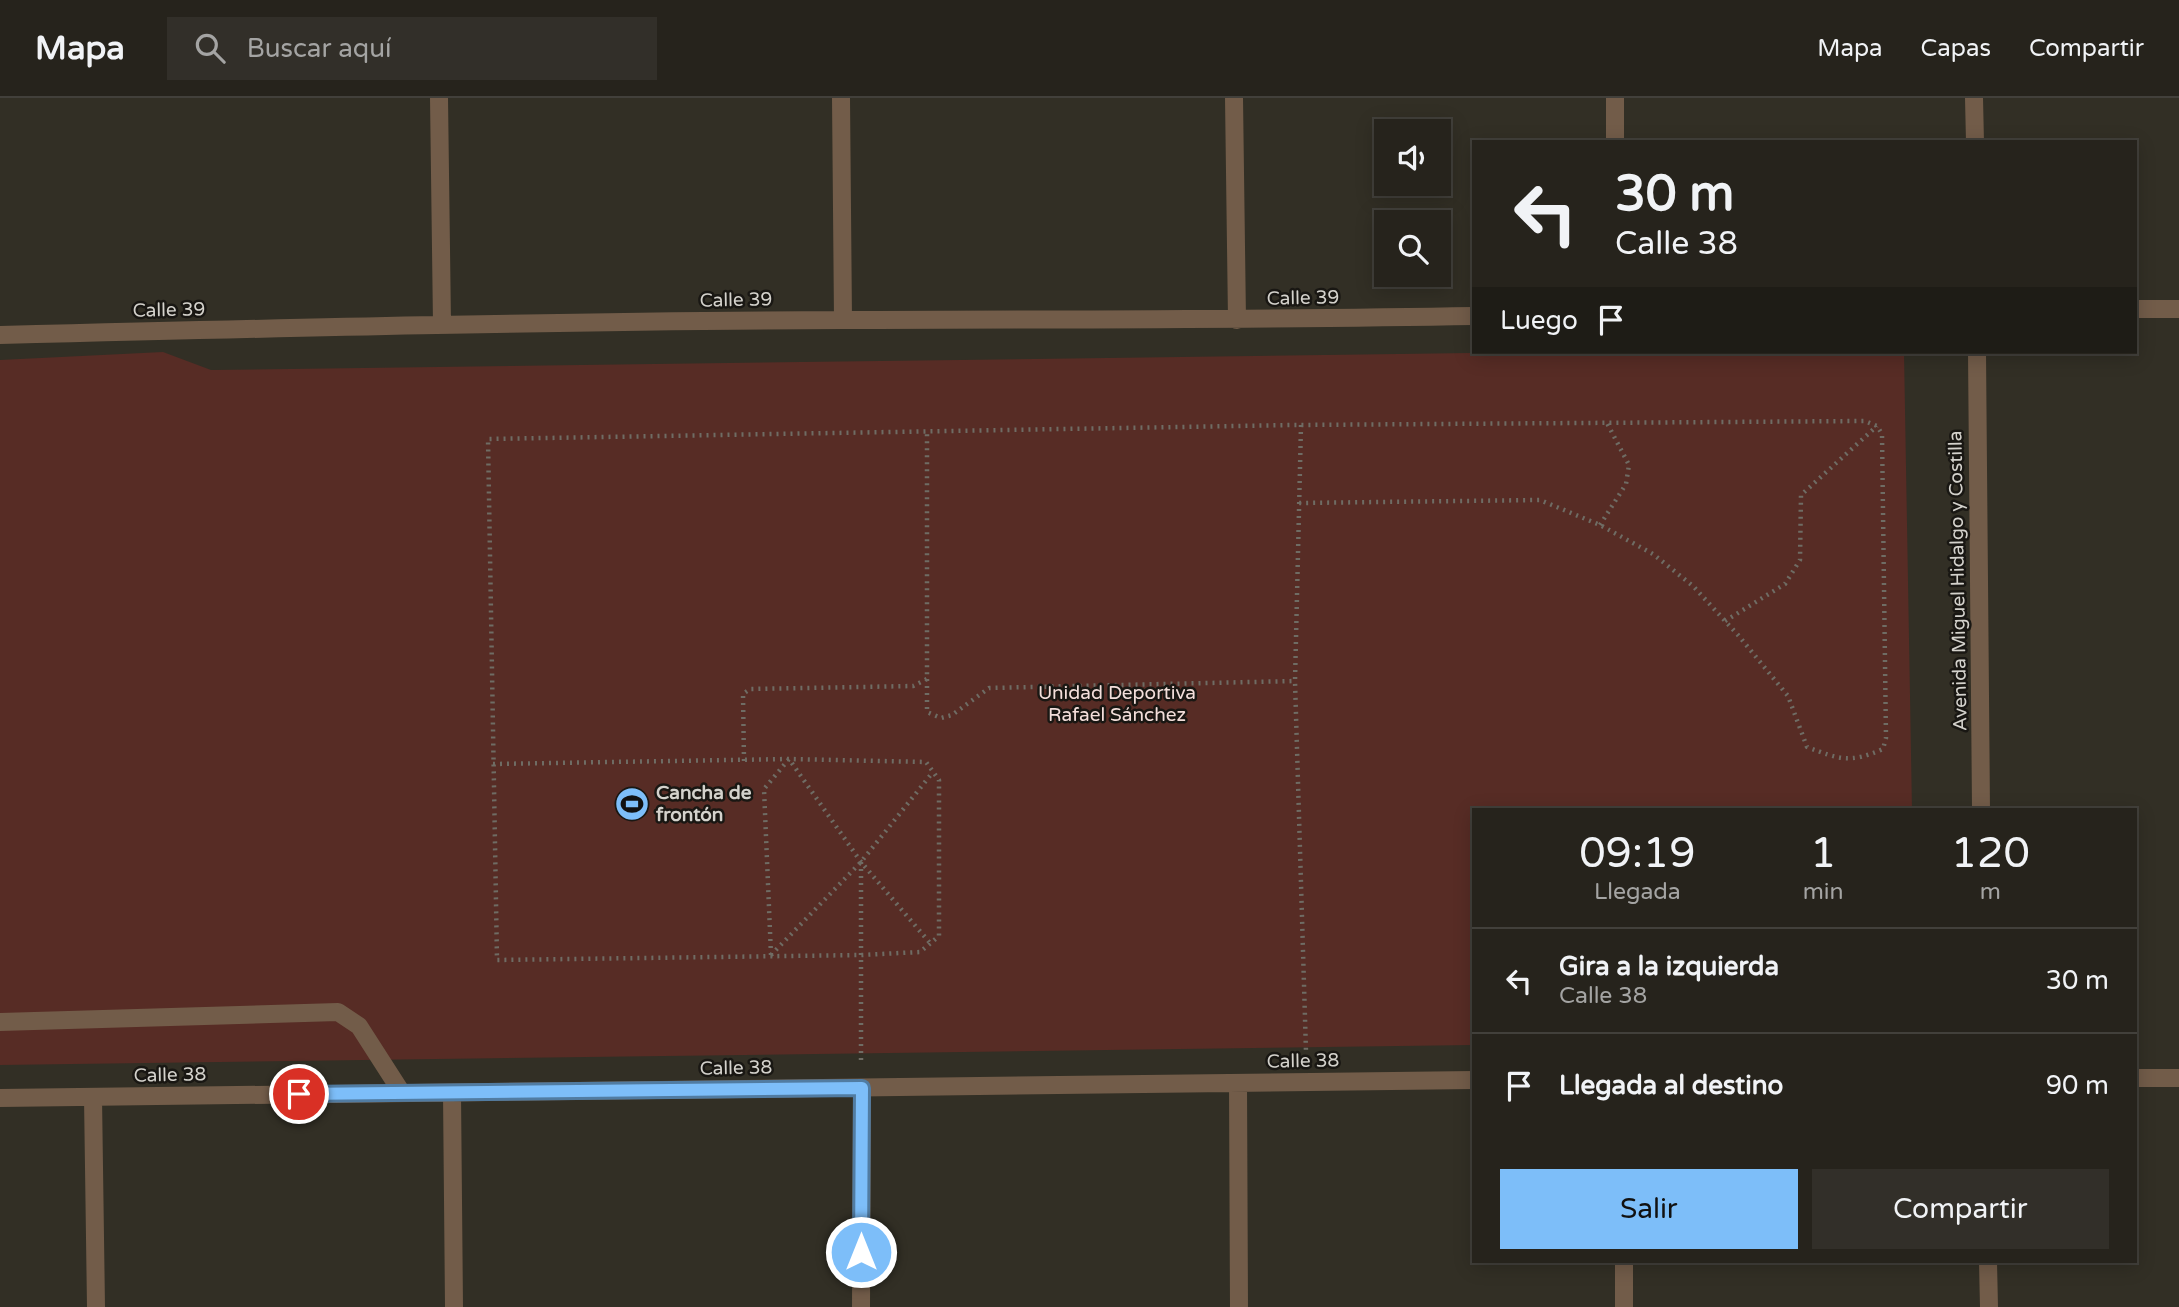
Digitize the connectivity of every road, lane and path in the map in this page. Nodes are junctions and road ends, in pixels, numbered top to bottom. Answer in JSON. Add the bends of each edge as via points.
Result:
{"nodes":[{"id":1,"x":439,"y":98,"type":"edge"},
{"id":2,"x":841,"y":98,"type":"edge"},
{"id":3,"x":1234,"y":98,"type":"edge"},
{"id":4,"x":1615,"y":98,"type":"edge"},
{"id":5,"x":1975,"y":98,"type":"edge"},
{"id":6,"x":1615,"y":140,"type":"edge"},
{"id":7,"x":1975,"y":140,"type":"edge"},
{"id":8,"x":2137,"y":309,"type":"edge"},
{"id":9,"x":2179,"y":309,"type":"edge"},
{"id":10,"x":1472,"y":316,"type":"edge"},
{"id":11,"x":843,"y":320,"type":"junction"},
{"id":12,"x":1237,"y":320,"type":"junction"},
{"id":13,"x":442,"y":324,"type":"junction"},
{"id":14,"x":0,"y":335,"type":"edge"},
{"id":15,"x":1977,"y":354,"type":"edge"},
{"id":16,"x":1607,"y":423,"type":"junction"},
{"id":17,"x":1301,"y":425,"type":"junction"},
{"id":18,"x":1877,"y":426,"type":"junction"},
{"id":19,"x":927,"y":432,"type":"junction"},
{"id":20,"x":1299,"y":503,"type":"junction"},
{"id":21,"x":1600,"y":525,"type":"junction"},
{"id":22,"x":1725,"y":621,"type":"junction"},
{"id":23,"x":927,"y":679,"type":"junction"},
{"id":24,"x":1295,"y":681,"type":"junction"},
{"id":25,"x":789,"y":759,"type":"junction"},
{"id":26,"x":744,"y":761,"type":"junction"},
{"id":27,"x":493,"y":764,"type":"junction"},
{"id":28,"x":933,"y":772,"type":"junction"},
{"id":29,"x":1981,"y":808,"type":"edge"},
{"id":30,"x":861,"y":862,"type":"junction"},
{"id":31,"x":930,"y":943,"type":"junction"},
{"id":32,"x":771,"y":955,"type":"junction"},
{"id":33,"x":861,"y":955,"type":"junction"},
{"id":34,"x":0,"y":1022,"type":"edge"},
{"id":35,"x":860,"y":1023,"type":"dead end"},
{"id":36,"x":1306,"y":1053,"type":"dead end"},
{"id":37,"x":2137,"y":1078,"type":"edge"},
{"id":38,"x":2179,"y":1078,"type":"edge"},
{"id":39,"x":1472,"y":1080,"type":"edge"},
{"id":40,"x":1238,"y":1083,"type":"junction"},
{"id":41,"x":862,"y":1088,"type":"junction"},
{"id":42,"x":402,"y":1093,"type":"junction"},
{"id":43,"x":452,"y":1093,"type":"junction"},
{"id":44,"x":93,"y":1097,"type":"junction"},
{"id":45,"x":0,"y":1098,"type":"edge"},
{"id":46,"x":1624,"y":1263,"type":"edge"},
{"id":47,"x":1988,"y":1263,"type":"edge"},
{"id":48,"x":96,"y":1307,"type":"edge"},
{"id":49,"x":454,"y":1307,"type":"edge"},
{"id":50,"x":861,"y":1307,"type":"edge"},
{"id":51,"x":1239,"y":1307,"type":"edge"},
{"id":52,"x":1624,"y":1307,"type":"edge"},
{"id":53,"x":1989,"y":1307,"type":"edge"}],
"edges":[{"from":1,"to":13,"type":"street"},
{"from":2,"to":11,"type":"street"},
{"from":3,"to":12,"type":"street"},
{"from":4,"to":6,"type":"street"},
{"from":5,"to":7,"type":"street"},
{"from":8,"to":9,"type":"street"},
{"from":10,"to":12,"type":"street","name":"Calle 39"},
{"from":11,"to":12,"type":"street","name":"Calle 39"},
{"from":11,"to":13,"type":"street","name":"Calle 39"},
{"from":13,"to":14,"type":"street","name":"Calle 39"},
{"from":15,"to":29,"type":"street","name":"Avenida Miguel Hidalgo y Costilla"},
{"from":16,"to":17,"type":"path"},
{"from":16,"to":18,"type":"path","via":[[1865,421]]},
{"from":16,"to":21,"type":"path","via":[[1629,465],[1626,484]]},
{"from":17,"to":19,"type":"path"},
{"from":17,"to":20,"type":"path"},
{"from":18,"to":22,"type":"path","via":[[1801,495],[1800,560],[1786,584]]},
{"from":18,"to":22,"type":"path","via":[[1882,434],[1883,749],[1841,760],[1807,747],[1788,696]]},
{"from":19,"to":23,"type":"path"},
{"from":19,"to":27,"type":"path","via":[[488,439]]},
{"from":20,"to":21,"type":"path","via":[[1540,500]]},
{"from":20,"to":24,"type":"path"},
{"from":21,"to":22,"type":"path","via":[[1653,554],[1693,586]]},
{"from":23,"to":24,"type":"path","via":[[927,712],[941,718],[989,688]]},
{"from":23,"to":26,"type":"path","via":[[913,686],[750,689],[743,694]]},
{"from":24,"to":36,"type":"path"},
{"from":25,"to":26,"type":"path"},
{"from":25,"to":28,"type":"path","via":[[926,762]]},
{"from":25,"to":30,"type":"path"},
{"from":25,"to":32,"type":"path","via":[[764,789]]},
{"from":26,"to":27,"type":"path"},
{"from":27,"to":32,"type":"path","via":[[497,960]]},
{"from":28,"to":30,"type":"path"},
{"from":28,"to":31,"type":"path","via":[[939,780],[939,936]]},
{"from":30,"to":31,"type":"path"},
{"from":30,"to":32,"type":"path"},
{"from":30,"to":33,"type":"path"},
{"from":31,"to":33,"type":"path","via":[[920,951]]},
{"from":32,"to":33,"type":"path"},
{"from":33,"to":35,"type":"path"},
{"from":34,"to":42,"type":"street","via":[[338,1012],[359,1026]]},
{"from":37,"to":38,"type":"street"},
{"from":39,"to":40,"type":"street","name":"Calle 38"},
{"from":40,"to":41,"type":"street","name":"Calle 38"},
{"from":40,"to":51,"type":"street"},
{"from":41,"to":43,"type":"street","name":"Calle 38"},
{"from":41,"to":50,"type":"street"},
{"from":42,"to":43,"type":"street","name":"Calle 38"},
{"from":42,"to":44,"type":"street","name":"Calle 38"},
{"from":43,"to":49,"type":"street"},
{"from":44,"to":45,"type":"street","name":"Calle 38"},
{"from":44,"to":48,"type":"street"},
{"from":46,"to":52,"type":"street"},
{"from":47,"to":53,"type":"street"}]}
